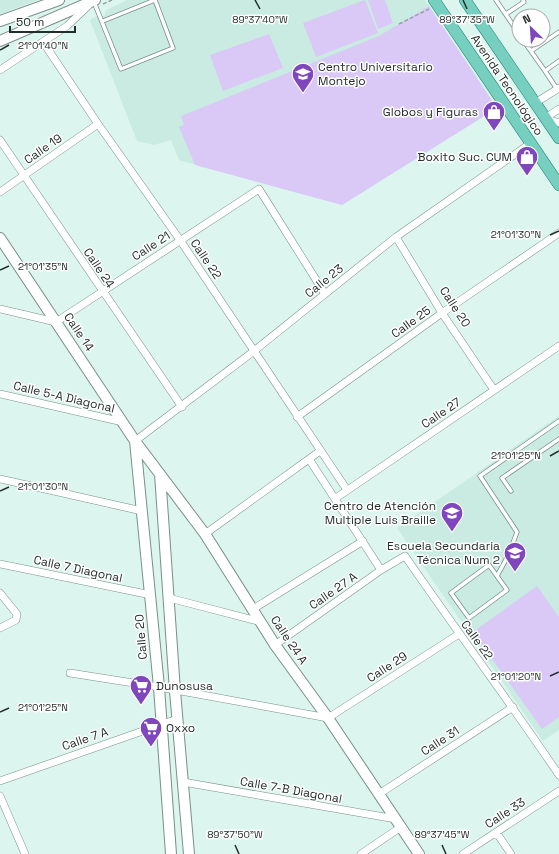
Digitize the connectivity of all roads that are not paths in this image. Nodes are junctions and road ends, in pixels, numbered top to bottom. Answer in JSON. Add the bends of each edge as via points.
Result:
{"nodes":[{"id":1,"x":58,"y":0,"type":"edge"},
{"id":2,"x":94,"y":0,"type":"edge"},
{"id":3,"x":155,"y":0,"type":"edge"},
{"id":4,"x":465,"y":0,"type":"edge"},
{"id":5,"x":496,"y":0,"type":"edge"},
{"id":6,"x":523,"y":0,"type":"edge"},
{"id":7,"x":436,"y":2,"type":"edge"},
{"id":8,"x":40,"y":4,"type":"junction"},
{"id":9,"x":506,"y":14,"type":"junction"},
{"id":10,"x":102,"y":20,"type":"junction"},
{"id":11,"x":0,"y":21,"type":"edge"},
{"id":12,"x":47,"y":22,"type":"junction"},
{"id":13,"x":511,"y":22,"type":"edge"},
{"id":14,"x":559,"y":32,"type":"edge"},
{"id":15,"x":0,"y":41,"type":"edge"},
{"id":16,"x":44,"y":42,"type":"junction"},
{"id":17,"x":529,"y":48,"type":"edge"},
{"id":18,"x":531,"y":51,"type":"junction"},
{"id":19,"x":559,"y":62,"type":"edge"},
{"id":20,"x":0,"y":70,"type":"edge"},
{"id":21,"x":545,"y":71,"type":"junction"},
{"id":22,"x":558,"y":88,"type":"edge"},
{"id":23,"x":535,"y":103,"type":"junction"},
{"id":24,"x":559,"y":109,"type":"edge"},
{"id":25,"x":545,"y":118,"type":"junction"},
{"id":26,"x":98,"y":124,"type":"junction"},
{"id":27,"x":559,"y":124,"type":"edge"},
{"id":28,"x":559,"y":138,"type":"edge"},
{"id":29,"x":0,"y":140,"type":"edge"},
{"id":30,"x":531,"y":143,"type":"junction"},
{"id":31,"x":24,"y":176,"type":"junction"},
{"id":32,"x":559,"y":185,"type":"edge"},
{"id":33,"x":0,"y":192,"type":"edge"},
{"id":34,"x":559,"y":233,"type":"edge"},
{"id":35,"x":396,"y":237,"type":"junction"},
{"id":36,"x":0,"y":238,"type":"edge"},
{"id":37,"x":180,"y":240,"type":"junction"},
{"id":38,"x":101,"y":291,"type":"junction"},
{"id":39,"x":325,"y":294,"type":"junction"},
{"id":40,"x":0,"y":309,"type":"edge"},
{"id":41,"x":442,"y":313,"type":"junction"},
{"id":42,"x":56,"y":322,"type":"junction"},
{"id":43,"x":559,"y":346,"type":"edge"},
{"id":44,"x":254,"y":351,"type":"junction"},
{"id":45,"x":494,"y":390,"type":"junction"},
{"id":46,"x":0,"y":394,"type":"edge"},
{"id":47,"x":182,"y":406,"type":"junction"},
{"id":48,"x":297,"y":417,"type":"junction"},
{"id":49,"x":559,"y":421,"type":"edge"},
{"id":50,"x":124,"y":422,"type":"junction"},
{"id":51,"x":559,"y":439,"type":"edge"},
{"id":52,"x":136,"y":441,"type":"junction"},
{"id":53,"x":320,"y":451,"type":"junction"},
{"id":54,"x":309,"y":459,"type":"junction"},
{"id":55,"x":160,"y":474,"type":"junction"},
{"id":56,"x":0,"y":479,"type":"edge"},
{"id":57,"x":347,"y":490,"type":"junction"},
{"id":58,"x":511,"y":491,"type":"dead end"},
{"id":59,"x":336,"y":498,"type":"junction"},
{"id":60,"x":142,"y":511,"type":"junction"},
{"id":61,"x":205,"y":534,"type":"junction"},
{"id":62,"x":363,"y":541,"type":"junction"},
{"id":63,"x":405,"y":556,"type":"joint"},
{"id":64,"x":0,"y":564,"type":"edge"},
{"id":65,"x":381,"y":570,"type":"junction"},
{"id":66,"x":497,"y":576,"type":"junction"},
{"id":67,"x":0,"y":593,"type":"edge"},
{"id":68,"x":151,"y":595,"type":"junction"},
{"id":69,"x":169,"y":598,"type":"junction"},
{"id":70,"x":253,"y":609,"type":"junction"},
{"id":71,"x":261,"y":622,"type":"junction"},
{"id":72,"x":0,"y":628,"type":"edge"},
{"id":73,"x":459,"y":634,"type":"junction"},
{"id":74,"x":275,"y":645,"type":"junction"},
{"id":75,"x":70,"y":673,"type":"dead end"},
{"id":76,"x":159,"y":687,"type":"junction"},
{"id":77,"x":175,"y":691,"type":"junction"},
{"id":78,"x":513,"y":707,"type":"junction"},
{"id":79,"x":328,"y":718,"type":"junction"},
{"id":80,"x":177,"y":719,"type":"junction"},
{"id":81,"x":161,"y":724,"type":"junction"},
{"id":82,"x":559,"y":776,"type":"edge"},
{"id":83,"x":0,"y":780,"type":"edge"},
{"id":84,"x":183,"y":782,"type":"junction"},
{"id":85,"x":559,"y":791,"type":"edge"},
{"id":86,"x":379,"y":794,"type":"junction"},
{"id":87,"x":0,"y":796,"type":"edge"},
{"id":88,"x":398,"y":823,"type":"junction"},
{"id":89,"x":496,"y":832,"type":"junction"},
{"id":90,"x":25,"y":854,"type":"edge"},
{"id":91,"x":172,"y":854,"type":"edge"},
{"id":92,"x":189,"y":854,"type":"edge"},
{"id":93,"x":361,"y":854,"type":"edge"},
{"id":94,"x":419,"y":854,"type":"edge"},
{"id":95,"x":463,"y":854,"type":"edge"},
{"id":96,"x":511,"y":854,"type":"edge"}],
"edges":[{"from":1,"to":8,"type":"street"},
{"from":2,"to":10,"type":"lane"},
{"from":2,"to":12,"type":"street"},
{"from":2,"to":16,"type":"street","via":[[67,26]]},
{"from":3,"to":10,"type":"lane"},
{"from":3,"to":10,"type":"lane","via":[[173,48],[121,68]]},
{"from":4,"to":23,"type":"main road","name":"Avenida Tecnológico"},
{"from":5,"to":9,"type":"lane"},
{"from":6,"to":9,"type":"lane","via":[[524,2]]},
{"from":7,"to":30,"type":"main road","name":"Avenida Tecnológico"},
{"from":8,"to":11,"type":"street"},
{"from":8,"to":12,"type":"street"},
{"from":9,"to":13,"type":"lane"},
{"from":12,"to":15,"type":"street"},
{"from":14,"to":18,"type":"lane"},
{"from":16,"to":20,"type":"street"},
{"from":16,"to":26,"type":"street","name":"Calle 22"},
{"from":17,"to":18,"type":"lane"},
{"from":18,"to":21,"type":"lane"},
{"from":19,"to":21,"type":"lane"},
{"from":21,"to":22,"type":"lane"},
{"from":22,"to":23,"type":"street"},
{"from":23,"to":25,"type":"main road","name":"Avenida Tecnológico"},
{"from":24,"to":25,"type":"street"},
{"from":25,"to":27,"type":"street","name":"Avenida Tecnológico"},
{"from":25,"to":28,"type":"main road","name":"Avenida Tecnológico"},
{"from":26,"to":31,"type":"street","name":"Calle 19"},
{"from":26,"to":37,"type":"street","name":"Calle 22"},
{"from":29,"to":31,"type":"street","name":"Calle 24"},
{"from":30,"to":32,"type":"main road","name":"Avenida Tecnológico"},
{"from":30,"to":35,"type":"street","name":"Calle 23"},
{"from":31,"to":33,"type":"street","name":"Calle 19"},
{"from":31,"to":38,"type":"street","name":"Calle 24"},
{"from":34,"to":41,"type":"street","name":"Calle 25"},
{"from":35,"to":39,"type":"street","name":"Calle 23"},
{"from":35,"to":41,"type":"street","name":"Calle 20"},
{"from":36,"to":42,"type":"street","name":"Calle 14"},
{"from":37,"to":38,"type":"street","name":"Calle 21"},
{"from":37,"to":39,"type":"street","name":"Calle 21","via":[[259,189]]},
{"from":37,"to":44,"type":"street","name":"Calle 22"},
{"from":38,"to":42,"type":"street","name":"Calle 21"},
{"from":38,"to":47,"type":"street","name":"Calle 24"},
{"from":39,"to":44,"type":"street","name":"Calle 23"},
{"from":40,"to":42,"type":"street"},
{"from":41,"to":45,"type":"street","name":"Calle 20"},
{"from":41,"to":48,"type":"street","name":"Calle 25"},
{"from":42,"to":50,"type":"street","name":"Calle 14"},
{"from":43,"to":45,"type":"street","name":"Calle 27"},
{"from":44,"to":47,"type":"street","name":"Calle 23"},
{"from":44,"to":48,"type":"street","name":"Calle 22"},
{"from":45,"to":57,"type":"street","name":"Calle 27"},
{"from":46,"to":50,"type":"street","name":"Calle 5-A Diagonal"},
{"from":47,"to":52,"type":"street","name":"Calle 23"},
{"from":48,"to":53,"type":"street","name":"Calle 22"},
{"from":49,"to":66,"type":"lane","via":[[480,476],[517,532]]},
{"from":50,"to":52,"type":"street","name":"Calle 14"},
{"from":51,"to":58,"type":"lane","via":[[502,478]]},
{"from":52,"to":55,"type":"street","name":"Calle 24 A"},
{"from":52,"to":60,"type":"street","name":"Calle 20"},
{"from":53,"to":54,"type":"street"},
{"from":53,"to":57,"type":"street","name":"Calle 22"},
{"from":54,"to":59,"type":"street"},
{"from":54,"to":61,"type":"street"},
{"from":55,"to":61,"type":"street","name":"Calle 24 A"},
{"from":55,"to":69,"type":"street"},
{"from":56,"to":60,"type":"street"},
{"from":57,"to":59,"type":"street","name":"Calle 27"},
{"from":59,"to":62,"type":"street"},
{"from":60,"to":68,"type":"street","name":"Calle 20"},
{"from":61,"to":70,"type":"street","name":"Calle 24 A"},
{"from":62,"to":65,"type":"street"},
{"from":62,"to":70,"type":"street"},
{"from":63,"to":65,"type":"street","name":"Calle 27 A"},
{"from":63,"to":73,"type":"street","name":"Calle 22"},
{"from":64,"to":68,"type":"street","name":"Calle 7 Diagonal"},
{"from":65,"to":74,"type":"street","name":"Calle 27 A"},
{"from":66,"to":66,"type":"lane","via":[[508,590],[470,618],[451,593],[489,565]]},
{"from":67,"to":72,"type":"street","via":[[17,614],[16,620]]},
{"from":68,"to":76,"type":"street","name":"Calle 20"},
{"from":69,"to":71,"type":"street"},
{"from":69,"to":77,"type":"street"},
{"from":70,"to":71,"type":"street","name":"Calle 24 A"},
{"from":71,"to":74,"type":"street","name":"Calle 24 A"},
{"from":73,"to":78,"type":"street","name":"Calle 22"},
{"from":73,"to":79,"type":"street","name":"Calle 29"},
{"from":74,"to":79,"type":"street","name":"Calle 24 A"},
{"from":75,"to":76,"type":"street"},
{"from":76,"to":77,"type":"street"},
{"from":76,"to":81,"type":"street","name":"Calle 20"},
{"from":77,"to":79,"type":"street"},
{"from":77,"to":80,"type":"street"},
{"from":78,"to":82,"type":"street","name":"Calle 22"},
{"from":78,"to":86,"type":"street","name":"Calle 31"},
{"from":79,"to":86,"type":"street","name":"Calle 24 A"},
{"from":80,"to":81,"type":"street","name":"Calle 7 A"},
{"from":80,"to":84,"type":"street"},
{"from":81,"to":83,"type":"street","name":"Calle 7 A"},
{"from":81,"to":91,"type":"street","name":"Calle 20"},
{"from":84,"to":88,"type":"street","name":"Calle 7-B Diagonal"},
{"from":84,"to":92,"type":"street"},
{"from":85,"to":89,"type":"street","name":"Calle 33"},
{"from":86,"to":88,"type":"street","name":"Calle 24 A"},
{"from":87,"to":90,"type":"street"},
{"from":88,"to":93,"type":"street"},
{"from":88,"to":94,"type":"street","name":"Calle 24 A"},
{"from":89,"to":95,"type":"street","name":"Calle 33"},
{"from":89,"to":96,"type":"street"}]}
